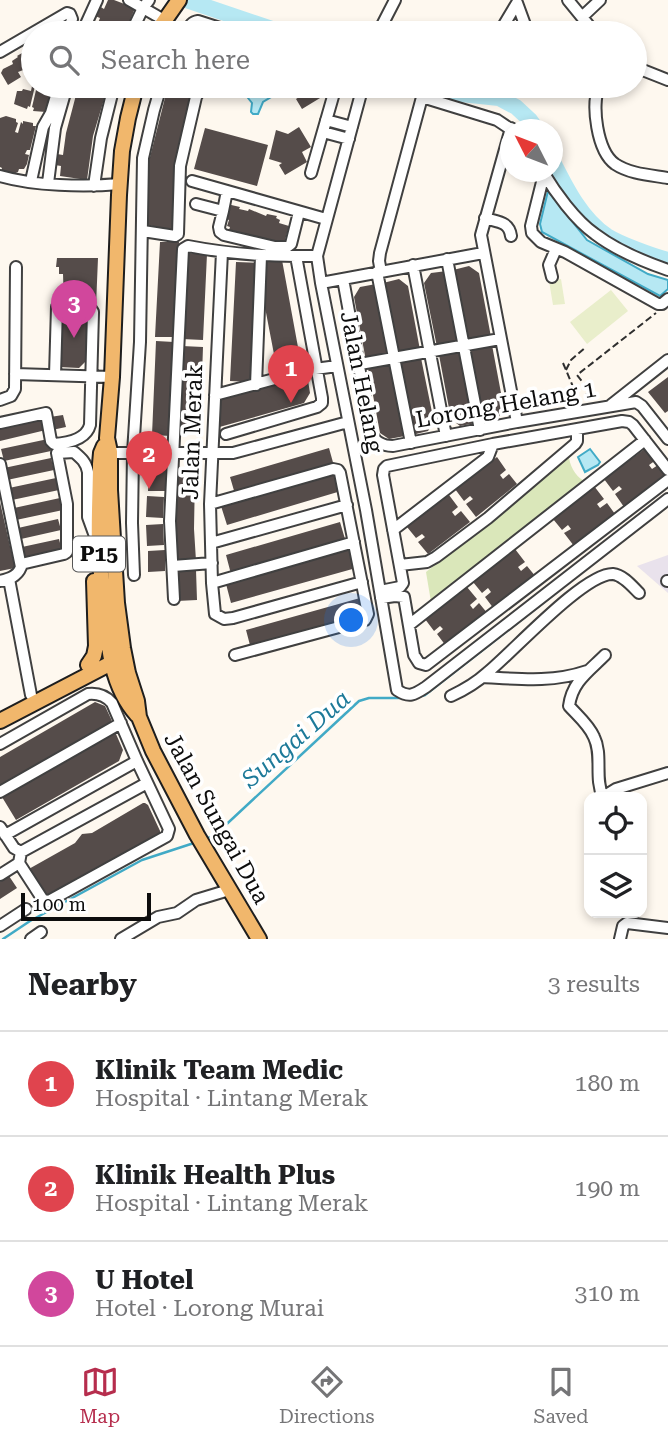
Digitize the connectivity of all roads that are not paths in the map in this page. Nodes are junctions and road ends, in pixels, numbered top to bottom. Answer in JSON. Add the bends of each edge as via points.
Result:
{"nodes":[{"id":1,"x":97,"y":0,"type":"edge"},
{"id":2,"x":129,"y":0,"type":"edge"},
{"id":3,"x":395,"y":0,"type":"edge"},
{"id":4,"x":568,"y":0,"type":"edge"},
{"id":5,"x":600,"y":0,"type":"edge"},
{"id":6,"x":516,"y":2,"type":"edge"},
{"id":7,"x":176,"y":3,"type":"edge"},
{"id":8,"x":146,"y":4,"type":"edge"},
{"id":9,"x":582,"y":17,"type":"junction"},
{"id":10,"x":53,"y":21,"type":"edge"},
{"id":11,"x":71,"y":21,"type":"edge"},
{"id":12,"x":87,"y":21,"type":"edge"},
{"id":13,"x":137,"y":21,"type":"edge"},
{"id":14,"x":156,"y":21,"type":"edge"},
{"id":15,"x":164,"y":21,"type":"edge"},
{"id":16,"x":385,"y":21,"type":"edge"},
{"id":17,"x":506,"y":21,"type":"edge"},
{"id":18,"x":523,"y":21,"type":"edge"},
{"id":19,"x":585,"y":21,"type":"edge"},
{"id":20,"x":21,"y":40,"type":"edge"},
{"id":21,"x":0,"y":52,"type":"edge"},
{"id":22,"x":647,"y":71,"type":"edge"},
{"id":23,"x":667,"y":77,"type":"edge"},
{"id":24,"x":55,"y":98,"type":"edge"},
{"id":25,"x":64,"y":98,"type":"edge"},
{"id":26,"x":111,"y":98,"type":"edge"},
{"id":27,"x":133,"y":98,"type":"edge"},
{"id":28,"x":158,"y":98,"type":"edge"},
{"id":29,"x":196,"y":98,"type":"edge"},
{"id":30,"x":333,"y":98,"type":"edge"},
{"id":31,"x":360,"y":98,"type":"edge"},
{"id":32,"x":422,"y":98,"type":"edge"},
{"id":33,"x":442,"y":98,"type":"edge"},
{"id":34,"x":596,"y":98,"type":"edge"},
{"id":35,"x":326,"y":120,"type":"junction"},
{"id":36,"x":500,"y":122,"type":"edge"},
{"id":37,"x":323,"y":132,"type":"junction"},
{"id":38,"x":350,"y":133,"type":"junction"},
{"id":39,"x":34,"y":167,"type":"junction"},
{"id":40,"x":500,"y":167,"type":"edge"},
{"id":41,"x":50,"y":169,"type":"junction"},
{"id":42,"x":311,"y":173,"type":"dead end"},
{"id":43,"x":0,"y":176,"type":"edge"},
{"id":44,"x":668,"y":178,"type":"edge"},
{"id":45,"x":31,"y":181,"type":"junction"},
{"id":46,"x":192,"y":181,"type":"dead end"},
{"id":47,"x":541,"y":182,"type":"edge"},
{"id":48,"x":550,"y":182,"type":"edge"},
{"id":49,"x":48,"y":183,"type":"junction"},
{"id":50,"x":94,"y":186,"type":"junction"},
{"id":51,"x":119,"y":190,"type":"junction"},
{"id":52,"x":227,"y":191,"type":"junction"},
{"id":53,"x":143,"y":195,"type":"junction"},
{"id":54,"x":196,"y":204,"type":"dead end"},
{"id":55,"x":223,"y":211,"type":"junction"},
{"id":56,"x":299,"y":212,"type":"junction"},
{"id":57,"x":485,"y":218,"type":"junction"},
{"id":58,"x":326,"y":219,"type":"junction"},
{"id":59,"x":143,"y":231,"type":"junction"},
{"id":60,"x":511,"y":236,"type":"dead end"},
{"id":61,"x":556,"y":249,"type":"junction"},
{"id":62,"x":222,"y":252,"type":"junction"},
{"id":63,"x":483,"y":253,"type":"junction"},
{"id":64,"x":261,"y":256,"type":"junction"},
{"id":65,"x":296,"y":256,"type":"junction"},
{"id":66,"x":317,"y":256,"type":"junction"},
{"id":67,"x":447,"y":259,"type":"junction"},
{"id":68,"x":413,"y":265,"type":"junction"},
{"id":69,"x":16,"y":267,"type":"dead end"},
{"id":70,"x":668,"y":270,"type":"edge"},
{"id":71,"x":379,"y":272,"type":"junction"},
{"id":72,"x":552,"y":277,"type":"dead end"},
{"id":73,"x":343,"y":279,"type":"junction"},
{"id":74,"x":321,"y":283,"type":"junction"},
{"id":75,"x":665,"y":302,"type":"edge"},
{"id":76,"x":500,"y":339,"type":"junction"},
{"id":77,"x":464,"y":346,"type":"junction"},
{"id":78,"x":430,"y":352,"type":"junction"},
{"id":79,"x":394,"y":358,"type":"junction"},
{"id":80,"x":668,"y":360,"type":"edge"},
{"id":81,"x":360,"y":364,"type":"junction"},
{"id":82,"x":337,"y":366,"type":"junction"},
{"id":83,"x":316,"y":369,"type":"junction"},
{"id":84,"x":15,"y":374,"type":"junction"},
{"id":85,"x":55,"y":375,"type":"junction"},
{"id":86,"x":91,"y":376,"type":"junction"},
{"id":87,"x":112,"y":377,"type":"junction"},
{"id":88,"x":256,"y":385,"type":"junction"},
{"id":89,"x":215,"y":396,"type":"junction"},
{"id":90,"x":0,"y":400,"type":"edge"},
{"id":91,"x":90,"y":407,"type":"junction"},
{"id":92,"x":608,"y":407,"type":"junction"},
{"id":93,"x":109,"y":408,"type":"junction"},
{"id":94,"x":348,"y":422,"type":"junction"},
{"id":95,"x":517,"y":422,"type":"junction"},
{"id":96,"x":0,"y":423,"type":"edge"},
{"id":97,"x":250,"y":428,"type":"junction"},
{"id":98,"x":577,"y":429,"type":"junction"},
{"id":99,"x":480,"y":430,"type":"junction"},
{"id":100,"x":666,"y":431,"type":"edge"},
{"id":101,"x":226,"y":434,"type":"dead end"},
{"id":102,"x":446,"y":436,"type":"junction"},
{"id":103,"x":645,"y":440,"type":"junction"},
{"id":104,"x":411,"y":443,"type":"junction"},
{"id":105,"x":493,"y":444,"type":"junction"},
{"id":106,"x":256,"y":447,"type":"junction"},
{"id":107,"x":106,"y":448,"type":"junction"},
{"id":108,"x":132,"y":453,"type":"junction"},
{"id":109,"x":174,"y":453,"type":"junction"},
{"id":110,"x":212,"y":454,"type":"junction"},
{"id":111,"x":0,"y":464,"type":"edge"},
{"id":112,"x":668,"y":470,"type":"edge"},
{"id":113,"x":668,"y":480,"type":"edge"},
{"id":114,"x":668,"y":499,"type":"edge"},
{"id":115,"x":210,"y":504,"type":"junction"},
{"id":116,"x":347,"y":505,"type":"junction"},
{"id":117,"x":393,"y":530,"type":"junction"},
{"id":118,"x":354,"y":542,"type":"junction"},
{"id":119,"x":211,"y":543,"type":"junction"},
{"id":120,"x":99,"y":544,"type":"junction"},
{"id":121,"x":100,"y":562,"type":"junction"},
{"id":122,"x":212,"y":563,"type":"junction"},
{"id":123,"x":21,"y":564,"type":"junction"},
{"id":124,"x":400,"y":565,"type":"junction"},
{"id":125,"x":173,"y":566,"type":"junction"},
{"id":126,"x":591,"y":568,"type":"junction"},
{"id":127,"x":134,"y":575,"type":"dead end"},
{"id":128,"x":6,"y":577,"type":"edge"},
{"id":129,"x":362,"y":582,"type":"junction"},
{"id":130,"x":212,"y":583,"type":"junction"},
{"id":131,"x":639,"y":593,"type":"dead end"},
{"id":132,"x":380,"y":594,"type":"junction"},
{"id":133,"x":174,"y":599,"type":"dead end"},
{"id":134,"x":409,"y":625,"type":"junction"},
{"id":135,"x":117,"y":655,"type":"junction"},
{"id":136,"x":235,"y":655,"type":"dead end"},
{"id":137,"x":605,"y":655,"type":"dead end"},
{"id":138,"x":591,"y":669,"type":"junction"},
{"id":139,"x":86,"y":671,"type":"junction"},
{"id":140,"x":483,"y":677,"type":"junction"},
{"id":141,"x":31,"y":695,"type":"junction"},
{"id":142,"x":124,"y":696,"type":"junction"},
{"id":143,"x":451,"y":696,"type":"dead end"},
{"id":144,"x":0,"y":710,"type":"edge"},
{"id":145,"x":139,"y":718,"type":"junction"},
{"id":146,"x":0,"y":721,"type":"edge"},
{"id":147,"x":121,"y":723,"type":"junction"},
{"id":148,"x":0,"y":744,"type":"edge"},
{"id":149,"x":137,"y":761,"type":"junction"},
{"id":150,"x":668,"y":773,"type":"edge"},
{"id":151,"x":147,"y":783,"type":"junction"},
{"id":152,"x":0,"y":792,"type":"edge"},
{"id":153,"x":3,"y":831,"type":"edge"},
{"id":154,"x":20,"y":857,"type":"junction"},
{"id":155,"x":0,"y":875,"type":"edge"},
{"id":156,"x":229,"y":890,"type":"junction"},
{"id":157,"x":26,"y":909,"type":"dead end"},
{"id":158,"x":0,"y":926,"type":"edge"},
{"id":159,"x":668,"y":928,"type":"edge"},
{"id":160,"x":41,"y":932,"type":"dead end"},
{"id":161,"x":31,"y":939,"type":"edge"},
{"id":162,"x":121,"y":939,"type":"edge"},
{"id":163,"x":259,"y":939,"type":"edge"},
{"id":164,"x":621,"y":939,"type":"edge"}],
"edges":[{"from":1,"to":12,"type":"street"},
{"from":2,"to":8,"type":"street"},
{"from":3,"to":16,"type":"street"},
{"from":4,"to":9,"type":"street"},
{"from":5,"to":9,"type":"street"},
{"from":6,"to":17,"type":"street"},
{"from":6,"to":18,"type":"street"},
{"from":7,"to":15,"type":"main road"},
{"from":8,"to":13,"type":"street"},
{"from":8,"to":14,"type":"street"},
{"from":9,"to":19,"type":"street"},
{"from":10,"to":11,"type":"street","via":[[67,13]]},
{"from":20,"to":21,"type":"street"},
{"from":22,"to":23,"type":"street"},
{"from":24,"to":39,"type":"street"},
{"from":25,"to":41,"type":"street"},
{"from":26,"to":50,"type":"street"},
{"from":27,"to":51,"type":"main road","name":"Jalan Sungai Dua","number":"P15"},
{"from":28,"to":53,"type":"street","via":[[144,152]]},
{"from":29,"to":59,"type":"street","via":[[180,166],[177,234]]},
{"from":30,"to":35,"type":"street"},
{"from":31,"to":38,"type":"street","name":"Jalan Helang"},
{"from":32,"to":71,"type":"street","via":[[380,253]]},
{"from":33,"to":36,"type":"street"},
{"from":34,"to":44,"type":"street","via":[[602,146],[612,162],[628,171]]},
{"from":35,"to":37,"type":"street"},
{"from":35,"to":38,"type":"street"},
{"from":37,"to":38,"type":"street"},
{"from":37,"to":42,"type":"street"},
{"from":38,"to":58,"type":"street","name":"Jalan Helang"},
{"from":39,"to":41,"type":"street"},
{"from":39,"to":45,"type":"street"},
{"from":40,"to":57,"type":"street"},
{"from":41,"to":49,"type":"street"},
{"from":43,"to":45,"type":"street"},
{"from":45,"to":49,"type":"street"},
{"from":46,"to":52,"type":"street"},
{"from":47,"to":61,"type":"street","via":[[532,233]]},
{"from":48,"to":70,"type":"street","via":[[595,235]]},
{"from":49,"to":50,"type":"street"},
{"from":50,"to":51,"type":"street"},
{"from":51,"to":53,"type":"street"},
{"from":51,"to":87,"type":"main road","name":"Jalan Sungai Dua","number":"P15"},
{"from":52,"to":55,"type":"street"},
{"from":52,"to":56,"type":"street"},
{"from":53,"to":59,"type":"street"},
{"from":54,"to":55,"type":"street"},
{"from":55,"to":56,"type":"street","via":[[219,227],[224,235],[275,247],[290,246]]},
{"from":56,"to":58,"type":"street"},
{"from":57,"to":60,"type":"street","via":[[507,225]]},
{"from":57,"to":63,"type":"street"},
{"from":58,"to":66,"type":"street","name":"Jalan Helang"},
{"from":59,"to":108,"type":"street"},
{"from":61,"to":72,"type":"street","via":[[549,265]]},
{"from":61,"to":75,"type":"street","via":[[658,304]]},
{"from":62,"to":64,"type":"street"},
{"from":62,"to":89,"type":"street","name":"Jalan Merak"},
{"from":62,"to":109,"type":"street","via":[[183,249]]},
{"from":63,"to":67,"type":"street"},
{"from":63,"to":76,"type":"street"},
{"from":64,"to":65,"type":"street"},
{"from":64,"to":88,"type":"street"},
{"from":65,"to":66,"type":"street"},
{"from":65,"to":83,"type":"street"},
{"from":66,"to":74,"type":"street","name":"Jalan Helang"},
{"from":67,"to":68,"type":"street"},
{"from":67,"to":77,"type":"street"},
{"from":68,"to":71,"type":"street"},
{"from":68,"to":78,"type":"street"},
{"from":69,"to":84,"type":"street"},
{"from":71,"to":73,"type":"street"},
{"from":71,"to":79,"type":"street"},
{"from":73,"to":74,"type":"street"},
{"from":73,"to":81,"type":"street","name":"Lorong Helang 1"},
{"from":74,"to":82,"type":"street","name":"Jalan Helang"},
{"from":76,"to":77,"type":"street"},
{"from":76,"to":95,"type":"street"},
{"from":77,"to":78,"type":"street"},
{"from":77,"to":99,"type":"street"},
{"from":78,"to":79,"type":"street"},
{"from":78,"to":102,"type":"street"},
{"from":79,"to":81,"type":"street"},
{"from":79,"to":104,"type":"street"},
{"from":80,"to":92,"type":"street"},
{"from":81,"to":104,"type":"street","name":"Lorong Helang 1","via":[[373,436],[386,446]]},
{"from":82,"to":83,"type":"street"},
{"from":82,"to":94,"type":"street","name":"Jalan Helang"},
{"from":83,"to":88,"type":"street"},
{"from":83,"to":97,"type":"street","via":[[320,405]]},
{"from":84,"to":85,"type":"street"},
{"from":84,"to":90,"type":"street","via":[[11,396]]},
{"from":85,"to":86,"type":"street"},
{"from":85,"to":86,"type":"street","via":[[57,307],[93,310]]},
{"from":86,"to":87,"type":"street"},
{"from":86,"to":91,"type":"street"},
{"from":87,"to":93,"type":"main road","name":"Jalan Sungai Dua","number":"P15"},
{"from":88,"to":89,"type":"street"},
{"from":89,"to":110,"type":"street","name":"Jalan Merak"},
{"from":91,"to":93,"type":"street"},
{"from":91,"to":96,"type":"street","via":[[86,434],[57,444],[51,441],[46,413]]},
{"from":92,"to":95,"type":"street","name":"Lorong Helang 1"},
{"from":92,"to":100,"type":"street","name":"Lorong Helang 1","via":[[636,402]]},
{"from":93,"to":107,"type":"main road","name":"Jalan Sungai Dua","number":"P15"},
{"from":94,"to":106,"type":"street"},
{"from":94,"to":132,"type":"street","name":"Jalan Helang"},
{"from":95,"to":99,"type":"street","name":"Lorong Helang 1"},
{"from":97,"to":101,"type":"street"},
{"from":97,"to":106,"type":"street"},
{"from":98,"to":103,"type":"street","via":[[629,422]]},
{"from":98,"to":105,"type":"street"},
{"from":98,"to":124,"type":"street","via":[[575,444],[488,518],[431,560]]},
{"from":99,"to":102,"type":"street","name":"Lorong Helang 1"},
{"from":102,"to":104,"type":"street","name":"Lorong Helang 1"},
{"from":103,"to":112,"type":"street"},
{"from":103,"to":134,"type":"street"},
{"from":105,"to":117,"type":"street","via":[[488,457]]},
{"from":105,"to":117,"type":"street","via":[[387,466],[383,475]]},
{"from":106,"to":110,"type":"street"},
{"from":107,"to":108,"type":"street"},
{"from":107,"to":120,"type":"main road","name":"Jalan Sungai Dua","number":"P15"},
{"from":107,"to":135,"type":"main road","name":"Jalan Sungai Dua","number":"P15"},
{"from":108,"to":109,"type":"street"},
{"from":108,"to":127,"type":"street"},
{"from":109,"to":110,"type":"street"},
{"from":109,"to":125,"type":"street"},
{"from":110,"to":115,"type":"street","name":"Jalan Merak"},
{"from":111,"to":123,"type":"street"},
{"from":113,"to":134,"type":"street","via":[[429,664],[416,660]]},
{"from":114,"to":126,"type":"street"},
{"from":115,"to":116,"type":"street","via":[[333,469],[340,473]]},
{"from":115,"to":119,"type":"street","name":"Jalan Merak"},
{"from":116,"to":118,"type":"street"},
{"from":116,"to":119,"type":"street"},
{"from":117,"to":124,"type":"street"},
{"from":118,"to":129,"type":"street"},
{"from":118,"to":130,"type":"street"},
{"from":119,"to":122,"type":"street","name":"Jalan Merak"},
{"from":120,"to":121,"type":"main road","name":"Jalan Sungai Dua","number":"P15"},
{"from":120,"to":123,"type":"street","via":[[88,517],[87,464],[74,452],[57,453],[67,504],[67,552]]},
{"from":121,"to":135,"type":"main road","name":"Jalan Sungai Dua","number":"P15"},
{"from":121,"to":139,"type":"main road","via":[[94,575],[96,646]]},
{"from":122,"to":125,"type":"street"},
{"from":122,"to":130,"type":"street","name":"Jalan Merak"},
{"from":123,"to":128,"type":"street","via":[[16,576]]},
{"from":124,"to":132,"type":"street","via":[[402,586]]},
{"from":125,"to":133,"type":"street"},
{"from":126,"to":131,"type":"street","via":[[624,579]]},
{"from":126,"to":132,"type":"street","name":"Jalan Helang","via":[[411,695],[397,690]]},
{"from":126,"to":140,"type":"street","via":[[568,599]]},
{"from":128,"to":141,"type":"street"},
{"from":129,"to":130,"type":"street","name":"Jalan Merak","via":[[224,619],[215,614]]},
{"from":129,"to":136,"type":"street","via":[[365,620]]},
{"from":132,"to":134,"type":"street","via":[[404,597]]},
{"from":135,"to":139,"type":"main road"},
{"from":135,"to":142,"type":"main road","name":"Jalan Sungai Dua","number":"P15"},
{"from":135,"to":145,"type":"main road","name":"Jalan Sungai Dua","number":"P15","via":[[128,673]]},
{"from":137,"to":138,"type":"street"},
{"from":138,"to":140,"type":"street","via":[[562,678]]},
{"from":138,"to":150,"type":"street","via":[[578,682],[569,706],[595,738],[603,797]]},
{"from":139,"to":141,"type":"main road"},
{"from":139,"to":142,"type":"main road"},
{"from":139,"to":146,"type":"main road"},
{"from":140,"to":143,"type":"street"},
{"from":141,"to":144,"type":"main road"},
{"from":142,"to":145,"type":"main road","name":"Jalan Sungai Dua","number":"P15"},
{"from":145,"to":156,"type":"main road","name":"Jalan Sungai Dua","number":"P15"},
{"from":147,"to":148,"type":"street","via":[[108,698],[88,694]]},
{"from":147,"to":149,"type":"street"},
{"from":147,"to":152,"type":"street"},
{"from":149,"to":151,"type":"street"},
{"from":149,"to":153,"type":"street"},
{"from":151,"to":154,"type":"street"},
{"from":151,"to":154,"type":"street","via":[[169,829],[167,836],[49,901],[43,900]]},
{"from":153,"to":154,"type":"street"},
{"from":154,"to":155,"type":"street"},
{"from":156,"to":162,"type":"street","via":[[158,917]]},
{"from":156,"to":163,"type":"main road","name":"Jalan Sungai Dua","number":"P15"},
{"from":157,"to":158,"type":"street"},
{"from":159,"to":164,"type":"street","via":[[624,924]]},
{"from":160,"to":161,"type":"street"}]}
